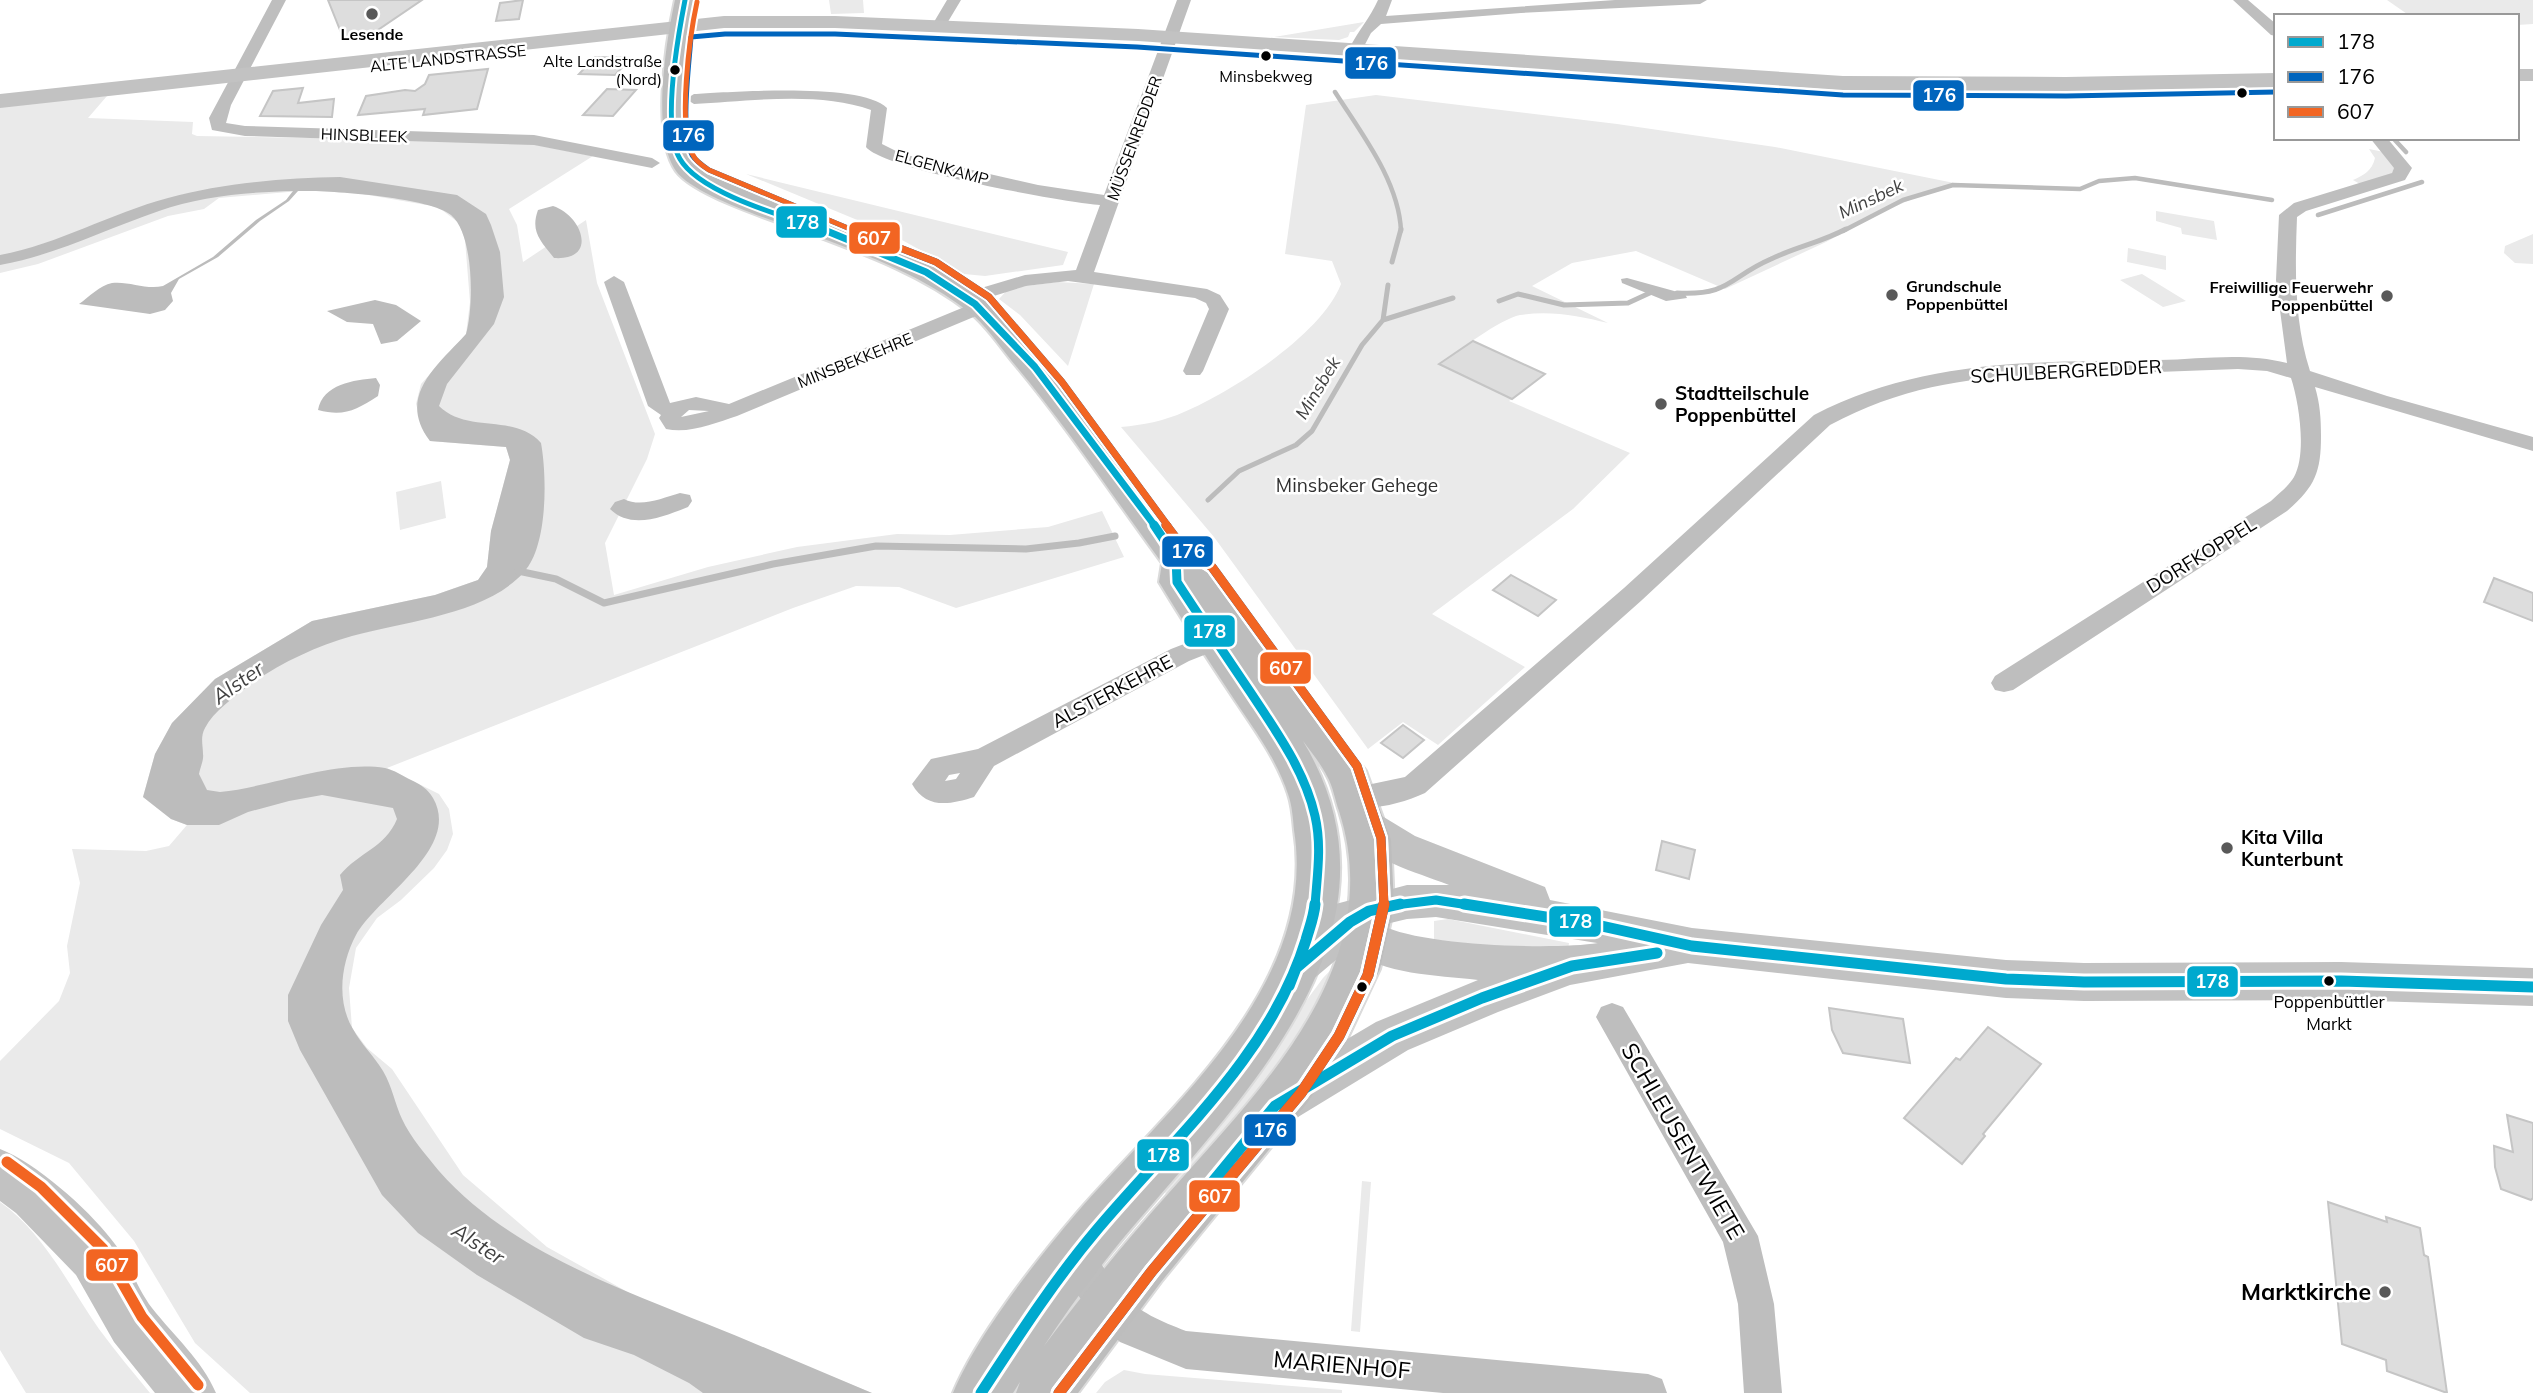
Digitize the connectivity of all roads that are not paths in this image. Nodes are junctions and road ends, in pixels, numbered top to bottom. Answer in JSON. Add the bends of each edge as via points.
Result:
{"nodes":[{"id":1,"x":279,"y":0,"type":"edge"},
{"id":2,"x":685,"y":0,"type":"edge"},
{"id":3,"x":702,"y":0,"type":"edge"},
{"id":4,"x":954,"y":0,"type":"edge"},
{"id":5,"x":1184,"y":0,"type":"edge"},
{"id":6,"x":1385,"y":0,"type":"edge"},
{"id":7,"x":1700,"y":0,"type":"edge"},
{"id":8,"x":2240,"y":0,"type":"edge"},
{"id":9,"x":2270,"y":3,"type":"dead end"},
{"id":10,"x":2263,"y":18,"type":"junction"},
{"id":11,"x":1377,"y":20,"type":"junction"},
{"id":12,"x":938,"y":27,"type":"junction"},
{"id":13,"x":689,"y":29,"type":"junction"},
{"id":14,"x":2274,"y":30,"type":"edge"},
{"id":15,"x":1171,"y":37,"type":"junction"},
{"id":16,"x":1356,"y":49,"type":"junction"},
{"id":17,"x":240,"y":76,"type":"junction"},
{"id":18,"x":2274,"y":79,"type":"edge"},
{"id":19,"x":694,"y":99,"type":"junction"},
{"id":20,"x":0,"y":101,"type":"edge"},
{"id":21,"x":2380,"y":140,"type":"edge"},
{"id":22,"x":652,"y":163,"type":"dead end"},
{"id":23,"x":1110,"y":201,"type":"junction"},
{"id":24,"x":816,"y":227,"type":"junction"},
{"id":25,"x":1083,"y":276,"type":"junction"},
{"id":26,"x":614,"y":282,"type":"dead end"},
{"id":27,"x":975,"y":303,"type":"junction"},
{"id":28,"x":1193,"y":371,"type":"dead end"},
{"id":29,"x":2301,"y":375,"type":"junction"},
{"id":30,"x":2533,"y":444,"type":"edge"},
{"id":31,"x":1229,"y":635,"type":"junction"},
{"id":32,"x":2004,"y":683,"type":"dead end"},
{"id":33,"x":984,"y":759,"type":"dead end"},
{"id":34,"x":1363,"y":812,"type":"junction"},
{"id":35,"x":1321,"y":874,"type":"junction"},
{"id":36,"x":1362,"y":923,"type":"junction"},
{"id":37,"x":1597,"y":925,"type":"junction"},
{"id":38,"x":1692,"y":946,"type":"junction"},
{"id":39,"x":1572,"y":966,"type":"junction"},
{"id":40,"x":1296,"y":968,"type":"junction"},
{"id":41,"x":2533,"y":987,"type":"edge"},
{"id":42,"x":1612,"y":1017,"type":"dead end"},
{"id":43,"x":1275,"y":1106,"type":"junction"},
{"id":44,"x":0,"y":1172,"type":"edge"},
{"id":45,"x":1074,"y":1258,"type":"junction"},
{"id":46,"x":1108,"y":1306,"type":"junction"},
{"id":47,"x":983,"y":1390,"type":"edge"},
{"id":48,"x":189,"y":1393,"type":"edge"},
{"id":49,"x":1044,"y":1393,"type":"edge"},
{"id":50,"x":1648,"y":1393,"type":"edge"},
{"id":51,"x":1763,"y":1393,"type":"edge"}],
"edges":[{"from":1,"to":17,"type":"street","name":"HINSBLEEK"},
{"from":2,"to":13,"type":"main road"},
{"from":3,"to":13,"type":"main road"},
{"from":4,"to":12,"type":"street"},
{"from":5,"to":15,"type":"street","name":"MÜSSENREDDER"},
{"from":6,"to":11,"type":"street"},
{"from":7,"to":11,"type":"street"},
{"from":8,"to":10,"type":"street"},
{"from":9,"to":10,"type":"street"},
{"from":10,"to":14,"type":"street"},
{"from":11,"to":16,"type":"street"},
{"from":12,"to":13,"type":"main road","name":"ALTE LANDSTRASSE"},
{"from":12,"to":15,"type":"main road","name":"ALTE LANDSTRASSE"},
{"from":13,"to":17,"type":"main road","name":"ALTE LANDSTRASSE"},
{"from":13,"to":19,"type":"main road"},
{"from":13,"to":24,"type":"main road","via":[[674,121],[679,157],[703,181]]},
{"from":15,"to":16,"type":"main road","name":"ALTE LANDSTRASSE"},
{"from":15,"to":23,"type":"street","name":"MÜSSENREDDER"},
{"from":16,"to":18,"type":"main road","name":"ALTE LANDSTRASSE","via":[[1843,83]]},
{"from":17,"to":20,"type":"main road","name":"ALTE LANDSTRASSE"},
{"from":17,"to":22,"type":"street","name":"HINSBLEEK","via":[[217,118],[221,129],[534,140]]},
{"from":19,"to":23,"type":"street","name":"ELGENKAMP","via":[[765,96],[863,101],[879,108],[872,143],[884,152],[1034,190]]},
{"from":19,"to":24,"type":"main road","via":[[700,150],[709,163]]},
{"from":21,"to":29,"type":"street","name":"DORFKOPPEL","via":[[2403,168],[2399,176],[2300,207],[2288,215],[2286,280],[2293,350]]},
{"from":23,"to":25,"type":"street","name":"MÜSSENREDDER"},
{"from":24,"to":27,"type":"main road","via":[[930,273]]},
{"from":25,"to":27,"type":"street","via":[[1036,278]]},
{"from":25,"to":28,"type":"street","via":[[1200,293],[1213,299],[1219,309]]},
{"from":26,"to":27,"type":"street","name":"MINSBEKKEHRE","via":[[659,406],[672,412],[689,403],[729,411]]},
{"from":27,"to":31,"type":"main road","via":[[1052,389],[1176,558],[1177,582]]},
{"from":29,"to":30,"type":"street","name":"SCHULBERGREDDER"},
{"from":29,"to":32,"type":"street","name":"DORFKOPPEL","via":[[2310,405],[2310,464],[2294,493]]},
{"from":29,"to":34,"type":"street","name":"SCHULBERGREDDER","via":[[2278,367],[2222,364],[2006,370],[1935,380],[1865,398],[1822,420],[1415,785]]},
{"from":31,"to":33,"type":"street","name":"ALSTERKEHRE","via":[[1180,655]]},
{"from":31,"to":34,"type":"main road","via":[[1329,745]]},
{"from":31,"to":35,"type":"main road","via":[[1310,797],[1318,827]]},
{"from":34,"to":36,"type":"main road","via":[[1374,871]]},
{"from":34,"to":37,"type":"main road","via":[[1401,848]]},
{"from":35,"to":36,"type":"main road"},
{"from":35,"to":40,"type":"main road"},
{"from":36,"to":37,"type":"main road","via":[[1407,902],[1436,900]]},
{"from":36,"to":39,"type":"main road","via":[[1379,945],[1409,954]]},
{"from":36,"to":40,"type":"main road"},
{"from":36,"to":43,"type":"main road","via":[[1354,981],[1310,1060]]},
{"from":37,"to":38,"type":"main road"},
{"from":38,"to":39,"type":"main road"},
{"from":38,"to":41,"type":"main road","via":[[1914,971],[2084,982],[2342,981]]},
{"from":39,"to":43,"type":"main road","via":[[1392,1036]]},
{"from":40,"to":45,"type":"main road","via":[[1273,1015],[1232,1074]]},
{"from":42,"to":51,"type":"street","name":"SCHLEUSENTWIETE","via":[[1740,1236],[1756,1304]]},
{"from":43,"to":46,"type":"main road"},
{"from":44,"to":48,"type":"main road","via":[[33,1196],[94,1258],[132,1324]]},
{"from":45,"to":46,"type":"street","name":"MARIENHOF"},
{"from":45,"to":47,"type":"main road"},
{"from":46,"to":49,"type":"main road"},
{"from":46,"to":50,"type":"street","name":"MARIENHOF","via":[[1133,1329],[1186,1350]]}]}
